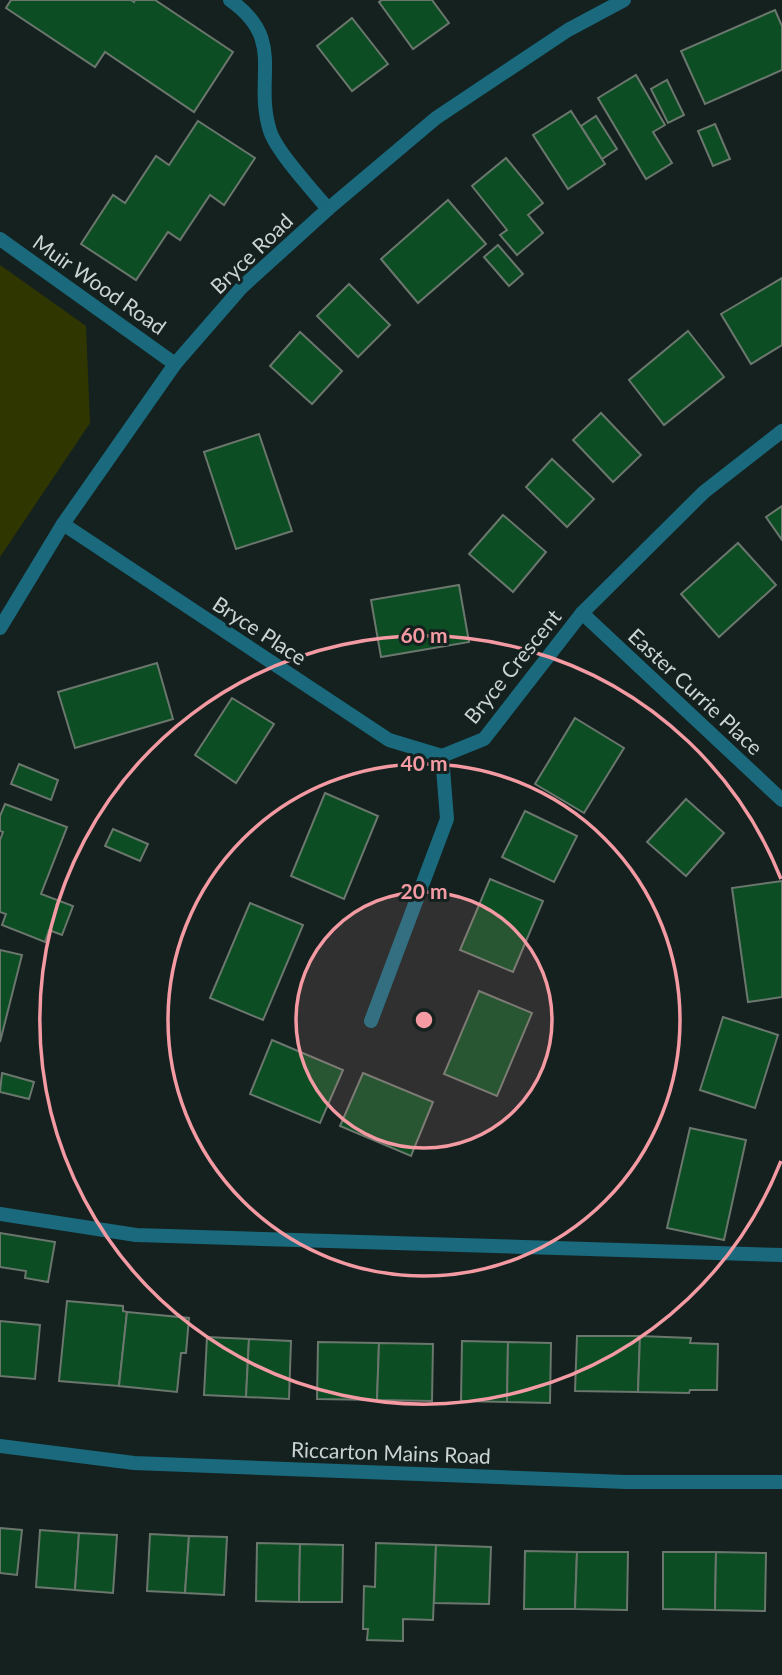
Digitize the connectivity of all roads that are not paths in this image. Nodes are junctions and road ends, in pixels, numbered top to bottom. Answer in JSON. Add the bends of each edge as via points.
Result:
{"nodes":[{"id":1,"x":230,"y":0,"type":"edge"},
{"id":2,"x":624,"y":0,"type":"edge"},
{"id":3,"x":328,"y":209,"type":"junction"},
{"id":4,"x":0,"y":239,"type":"edge"},
{"id":5,"x":175,"y":364,"type":"junction"},
{"id":6,"x":782,"y":431,"type":"edge"},
{"id":7,"x":63,"y":524,"type":"junction"},
{"id":8,"x":582,"y":613,"type":"junction"},
{"id":9,"x":0,"y":628,"type":"edge"},
{"id":10,"x":442,"y":757,"type":"junction"},
{"id":11,"x":782,"y":800,"type":"edge"},
{"id":12,"x":371,"y":1021,"type":"dead end"},
{"id":13,"x":0,"y":1214,"type":"edge"},
{"id":14,"x":782,"y":1255,"type":"edge"},
{"id":15,"x":0,"y":1446,"type":"edge"},
{"id":16,"x":782,"y":1482,"type":"edge"}],
"edges":[{"from":1,"to":3,"type":"street","via":[[259,27],[266,53],[264,109],[271,135]]},
{"from":2,"to":3,"type":"street","name":"Bryce Road","via":[[568,30],[436,118]]},
{"from":3,"to":5,"type":"street","name":"Bryce Road","via":[[242,288]]},
{"from":4,"to":5,"type":"street","name":"Muir Wood Road"},
{"from":5,"to":7,"type":"street","name":"Bryce Road"},
{"from":6,"to":8,"type":"street","name":"Bryce Crescent","via":[[704,492]]},
{"from":7,"to":9,"type":"street","name":"Bryce Road"},
{"from":7,"to":10,"type":"street","name":"Bryce Place","via":[[389,740]]},
{"from":8,"to":10,"type":"street","name":"Bryce Crescent","via":[[484,739]]},
{"from":8,"to":11,"type":"street","name":"Easter Currie Place"},
{"from":10,"to":12,"type":"street","via":[[447,819]]},
{"from":13,"to":14,"type":"street","via":[[136,1235]]},
{"from":15,"to":16,"type":"street","name":"Riccarton Mains Road","via":[[134,1462],[625,1482]]}]}
